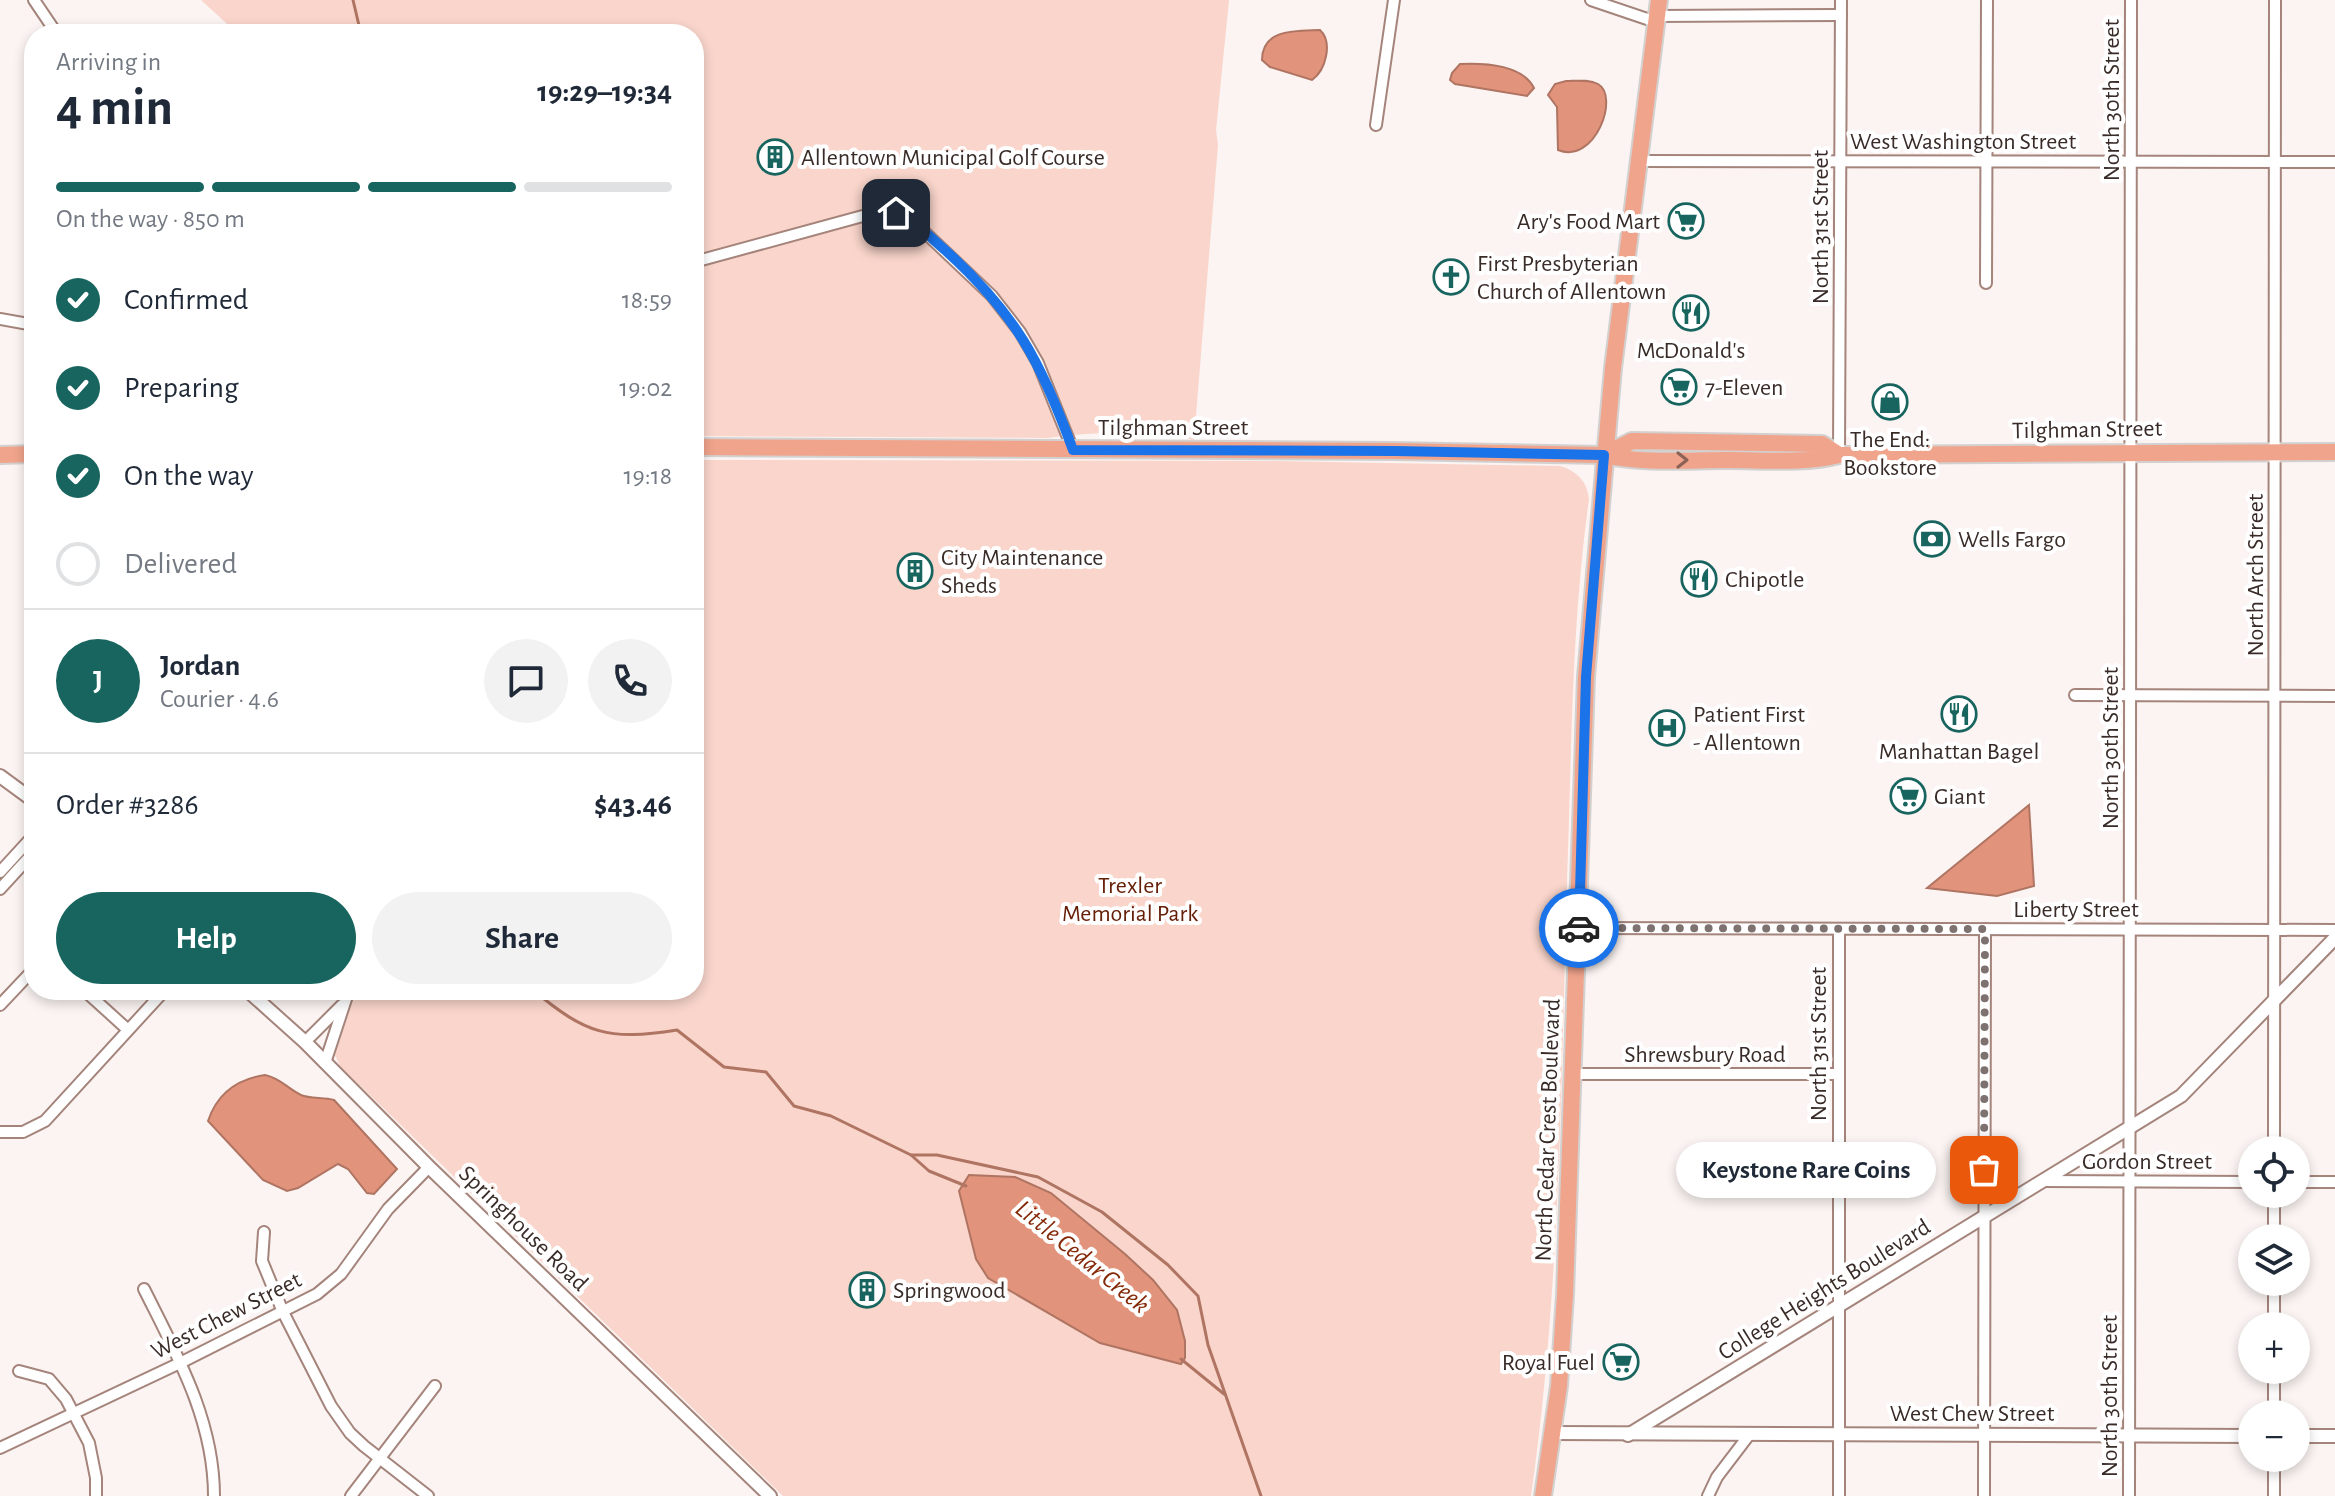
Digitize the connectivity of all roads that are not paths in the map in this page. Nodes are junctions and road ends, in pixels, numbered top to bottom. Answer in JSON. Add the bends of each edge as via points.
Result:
{"nodes":[{"id":1,"x":34,"y":0,"type":"edge"},
{"id":2,"x":1394,"y":0,"type":"edge"},
{"id":3,"x":1591,"y":0,"type":"edge"},
{"id":4,"x":1841,"y":0,"type":"edge"},
{"id":5,"x":1987,"y":0,"type":"edge"},
{"id":6,"x":2131,"y":0,"type":"edge"},
{"id":7,"x":2275,"y":0,"type":"edge"},
{"id":8,"x":1657,"y":13,"type":"edge"},
{"id":9,"x":1841,"y":15,"type":"junction"},
{"id":10,"x":50,"y":24,"type":"edge"},
{"id":11,"x":1376,"y":125,"type":"dead end"},
{"id":12,"x":1841,"y":160,"type":"junction"},
{"id":13,"x":1638,"y":161,"type":"junction"},
{"id":14,"x":1986,"y":162,"type":"junction"},
{"id":15,"x":2131,"y":162,"type":"junction"},
{"id":16,"x":2275,"y":162,"type":"junction"},
{"id":17,"x":2335,"y":162,"type":"edge"},
{"id":18,"x":704,"y":259,"type":"edge"},
{"id":19,"x":1986,"y":283,"type":"dead end"},
{"id":20,"x":0,"y":319,"type":"edge"},
{"id":21,"x":24,"y":323,"type":"edge"},
{"id":22,"x":704,"y":447,"type":"edge"},
{"id":23,"x":1073,"y":450,"type":"junction"},
{"id":24,"x":2275,"y":452,"type":"junction"},
{"id":25,"x":2335,"y":452,"type":"edge"},
{"id":26,"x":2130,"y":453,"type":"junction"},
{"id":27,"x":24,"y":454,"type":"edge"},
{"id":28,"x":0,"y":455,"type":"edge"},
{"id":29,"x":1604,"y":455,"type":"junction"},
{"id":30,"x":1839,"y":455,"type":"junction"},
{"id":31,"x":2075,"y":695,"type":"dead end"},
{"id":32,"x":2130,"y":695,"type":"junction"},
{"id":33,"x":2275,"y":696,"type":"junction"},
{"id":34,"x":2335,"y":696,"type":"edge"},
{"id":35,"x":0,"y":776,"type":"edge"},
{"id":36,"x":24,"y":794,"type":"edge"},
{"id":37,"x":24,"y":846,"type":"edge"},
{"id":38,"x":24,"y":863,"type":"edge"},
{"id":39,"x":0,"y":872,"type":"edge"},
{"id":40,"x":0,"y":889,"type":"edge"},
{"id":41,"x":1578,"y":928,"type":"junction"},
{"id":42,"x":1839,"y":929,"type":"junction"},
{"id":43,"x":1985,"y":929,"type":"junction"},
{"id":44,"x":2130,"y":929,"type":"junction"},
{"id":45,"x":2274,"y":930,"type":"junction"},
{"id":46,"x":2335,"y":930,"type":"edge"},
{"id":47,"x":2335,"y":938,"type":"edge"},
{"id":48,"x":24,"y":980,"type":"edge"},
{"id":49,"x":2274,"y":999,"type":"junction"},
{"id":50,"x":95,"y":1000,"type":"edge"},
{"id":51,"x":155,"y":1000,"type":"edge"},
{"id":52,"x":258,"y":1000,"type":"edge"},
{"id":53,"x":345,"y":1000,"type":"edge"},
{"id":54,"x":344,"y":1004,"type":"junction"},
{"id":55,"x":0,"y":1005,"type":"edge"},
{"id":56,"x":127,"y":1029,"type":"junction"},
{"id":57,"x":305,"y":1042,"type":"junction"},
{"id":58,"x":325,"y":1063,"type":"junction"},
{"id":59,"x":1572,"y":1074,"type":"junction"},
{"id":60,"x":1839,"y":1074,"type":"junction"},
{"id":61,"x":2130,"y":1127,"type":"junction"},
{"id":62,"x":0,"y":1132,"type":"edge"},
{"id":63,"x":2274,"y":1136,"type":"edge"},
{"id":64,"x":429,"y":1167,"type":"junction"},
{"id":65,"x":2042,"y":1181,"type":"junction"},
{"id":66,"x":2129,"y":1181,"type":"junction"},
{"id":67,"x":2238,"y":1182,"type":"edge"},
{"id":68,"x":2310,"y":1182,"type":"edge"},
{"id":69,"x":2335,"y":1182,"type":"edge"},
{"id":70,"x":1984,"y":1216,"type":"junction"},
{"id":71,"x":264,"y":1232,"type":"dead end"},
{"id":72,"x":144,"y":1289,"type":"dead end"},
{"id":73,"x":1839,"y":1306,"type":"junction"},
{"id":74,"x":283,"y":1312,"type":"junction"},
{"id":75,"x":180,"y":1363,"type":"junction"},
{"id":76,"x":19,"y":1371,"type":"dead end"},
{"id":77,"x":435,"y":1386,"type":"dead end"},
{"id":78,"x":1663,"y":1413,"type":"junction"},
{"id":79,"x":74,"y":1414,"type":"junction"},
{"id":80,"x":1552,"y":1433,"type":"junction"},
{"id":81,"x":1628,"y":1435,"type":"junction"},
{"id":82,"x":1693,"y":1435,"type":"junction"},
{"id":83,"x":1749,"y":1435,"type":"junction"},
{"id":84,"x":1839,"y":1435,"type":"junction"},
{"id":85,"x":1984,"y":1435,"type":"junction"},
{"id":86,"x":2129,"y":1435,"type":"junction"},
{"id":87,"x":2238,"y":1436,"type":"edge"},
{"id":88,"x":2310,"y":1436,"type":"edge"},
{"id":89,"x":2335,"y":1436,"type":"edge"},
{"id":90,"x":0,"y":1448,"type":"edge"},
{"id":91,"x":379,"y":1458,"type":"junction"},
{"id":92,"x":2274,"y":1472,"type":"edge"},
{"id":93,"x":96,"y":1496,"type":"edge"},
{"id":94,"x":214,"y":1496,"type":"edge"},
{"id":95,"x":351,"y":1496,"type":"edge"},
{"id":96,"x":428,"y":1496,"type":"edge"},
{"id":97,"x":770,"y":1496,"type":"edge"},
{"id":98,"x":1543,"y":1496,"type":"edge"},
{"id":99,"x":1708,"y":1496,"type":"edge"},
{"id":100,"x":1839,"y":1496,"type":"edge"},
{"id":101,"x":1984,"y":1496,"type":"edge"},
{"id":102,"x":2129,"y":1496,"type":"edge"},
{"id":103,"x":2274,"y":1496,"type":"edge"}],
"edges":[{"from":1,"to":10,"type":"street"},
{"from":2,"to":11,"type":"street"},
{"from":3,"to":8,"type":"street"},
{"from":4,"to":9,"type":"street","name":"North 31st Street"},
{"from":5,"to":14,"type":"street"},
{"from":6,"to":15,"type":"street","name":"North 30th Street"},
{"from":7,"to":16,"type":"street","name":"North Arch Street"},
{"from":8,"to":9,"type":"street"},
{"from":8,"to":13,"type":"main road","name":"North Cedar Crest Boulevard"},
{"from":9,"to":12,"type":"street","name":"North 31st Street"},
{"from":12,"to":13,"type":"street","name":"West Washington Street"},
{"from":12,"to":14,"type":"street","name":"West Washington Street"},
{"from":12,"to":30,"type":"street","name":"North 31st Street"},
{"from":13,"to":29,"type":"main road","name":"North Cedar Crest Boulevard"},
{"from":14,"to":15,"type":"street","name":"West Washington Street"},
{"from":14,"to":19,"type":"street"},
{"from":15,"to":16,"type":"street","name":"West Washington Street"},
{"from":15,"to":26,"type":"street","name":"North 30th Street"},
{"from":16,"to":17,"type":"street","name":"West Washington Street"},
{"from":16,"to":24,"type":"street","name":"North Arch Street"},
{"from":18,"to":23,"type":"street","via":[[870,214],[906,217],[970,273],[1020,332]]},
{"from":20,"to":21,"type":"street"},
{"from":22,"to":23,"type":"main road","name":"Tilghman Street"},
{"from":23,"to":29,"type":"main road","name":"Tilghman Street"},
{"from":24,"to":25,"type":"main road","name":"Tilghman Street"},
{"from":24,"to":26,"type":"main road","name":"Tilghman Street"},
{"from":24,"to":33,"type":"street","name":"North Arch Street"},
{"from":26,"to":30,"type":"main road","name":"Tilghman Street"},
{"from":26,"to":32,"type":"street","name":"North 30th Street"},
{"from":27,"to":28,"type":"main road"},
{"from":29,"to":30,"type":"main road","name":"Tilghman Street","via":[[1630,460],[1819,460]]},
{"from":29,"to":41,"type":"main road","name":"North Cedar Crest Boulevard","via":[[1586,677]]},
{"from":31,"to":32,"type":"street"},
{"from":32,"to":33,"type":"street"},
{"from":32,"to":44,"type":"street","name":"North 30th Street"},
{"from":33,"to":34,"type":"street"},
{"from":33,"to":45,"type":"street","name":"North Arch Street"},
{"from":35,"to":36,"type":"street"},
{"from":37,"to":39,"type":"street"},
{"from":38,"to":40,"type":"street"},
{"from":41,"to":42,"type":"street","name":"Liberty Street"},
{"from":41,"to":59,"type":"main road","name":"North Cedar Crest Boulevard"},
{"from":42,"to":43,"type":"street","name":"Liberty Street"},
{"from":42,"to":60,"type":"street","name":"North 31st Street"},
{"from":43,"to":44,"type":"street","name":"Liberty Street"},
{"from":43,"to":70,"type":"street"},
{"from":44,"to":45,"type":"street","name":"Liberty Street"},
{"from":44,"to":61,"type":"street","name":"North 30th Street"},
{"from":45,"to":46,"type":"street","name":"Liberty Street"},
{"from":45,"to":49,"type":"street","name":"North Arch Street"},
{"from":47,"to":49,"type":"street","name":"College Heights Boulevard"},
{"from":48,"to":55,"type":"street"},
{"from":49,"to":61,"type":"street","name":"College Heights Boulevard","via":[[2181,1096]]},
{"from":49,"to":63,"type":"street","name":"North Arch Street"},
{"from":50,"to":56,"type":"street"},
{"from":51,"to":56,"type":"street"},
{"from":52,"to":57,"type":"street","name":"Springhouse Road"},
{"from":53,"to":54,"type":"street"},
{"from":54,"to":57,"type":"street"},
{"from":54,"to":58,"type":"street"},
{"from":56,"to":62,"type":"street","via":[[45,1121],[23,1132]]},
{"from":57,"to":58,"type":"street","name":"Springhouse Road"},
{"from":58,"to":64,"type":"street","name":"Springhouse Road"},
{"from":59,"to":60,"type":"street","name":"Shrewsbury Road"},
{"from":59,"to":80,"type":"main road","name":"North Cedar Crest Boulevard","via":[[1565,1295]]},
{"from":60,"to":73,"type":"street","name":"North 31st Street"},
{"from":61,"to":65,"type":"street","name":"College Heights Boulevard"},
{"from":61,"to":66,"type":"street","name":"North 30th Street"},
{"from":64,"to":74,"type":"street","name":"West Chew Street","via":[[388,1209],[334,1280]]},
{"from":64,"to":97,"type":"street","name":"Springhouse Road"},
{"from":65,"to":66,"type":"street","name":"Gordon Street"},
{"from":65,"to":70,"type":"street","name":"College Heights Boulevard"},
{"from":66,"to":67,"type":"street","name":"Gordon Street"},
{"from":66,"to":86,"type":"street","name":"North 30th Street"},
{"from":68,"to":69,"type":"street"},
{"from":70,"to":73,"type":"street","name":"College Heights Boulevard"},
{"from":70,"to":85,"type":"street"},
{"from":71,"to":74,"type":"street","via":[[262,1261]]},
{"from":72,"to":75,"type":"street"},
{"from":73,"to":78,"type":"street","name":"College Heights Boulevard"},
{"from":73,"to":84,"type":"street","name":"North 31st Street"},
{"from":74,"to":75,"type":"street","name":"West Chew Street"},
{"from":74,"to":91,"type":"street","via":[[341,1421]]},
{"from":75,"to":79,"type":"street","name":"West Chew Street"},
{"from":75,"to":94,"type":"street","via":[[207,1433]]},
{"from":76,"to":79,"type":"street","via":[[49,1379]]},
{"from":77,"to":91,"type":"street"},
{"from":78,"to":81,"type":"street","name":"College Heights Boulevard"},
{"from":78,"to":82,"type":"street","via":[[1672,1426]]},
{"from":79,"to":90,"type":"street","name":"West Chew Street"},
{"from":79,"to":93,"type":"street","via":[[91,1452]]},
{"from":80,"to":81,"type":"street","name":"West Chew Street"},
{"from":80,"to":98,"type":"main road","name":"North Cedar Crest Boulevard"},
{"from":81,"to":82,"type":"street","name":"West Chew Street"},
{"from":82,"to":83,"type":"street","name":"West Chew Street"},
{"from":83,"to":84,"type":"street","name":"West Chew Street"},
{"from":83,"to":99,"type":"street"},
{"from":84,"to":85,"type":"street","name":"West Chew Street"},
{"from":84,"to":100,"type":"street","name":"North 31st Street"},
{"from":85,"to":86,"type":"street","name":"West Chew Street"},
{"from":85,"to":101,"type":"street"},
{"from":86,"to":87,"type":"street","name":"West Chew Street"},
{"from":86,"to":102,"type":"street","name":"North 30th Street"},
{"from":88,"to":89,"type":"street"},
{"from":91,"to":95,"type":"street"},
{"from":91,"to":96,"type":"street"},
{"from":92,"to":103,"type":"street"}]}
